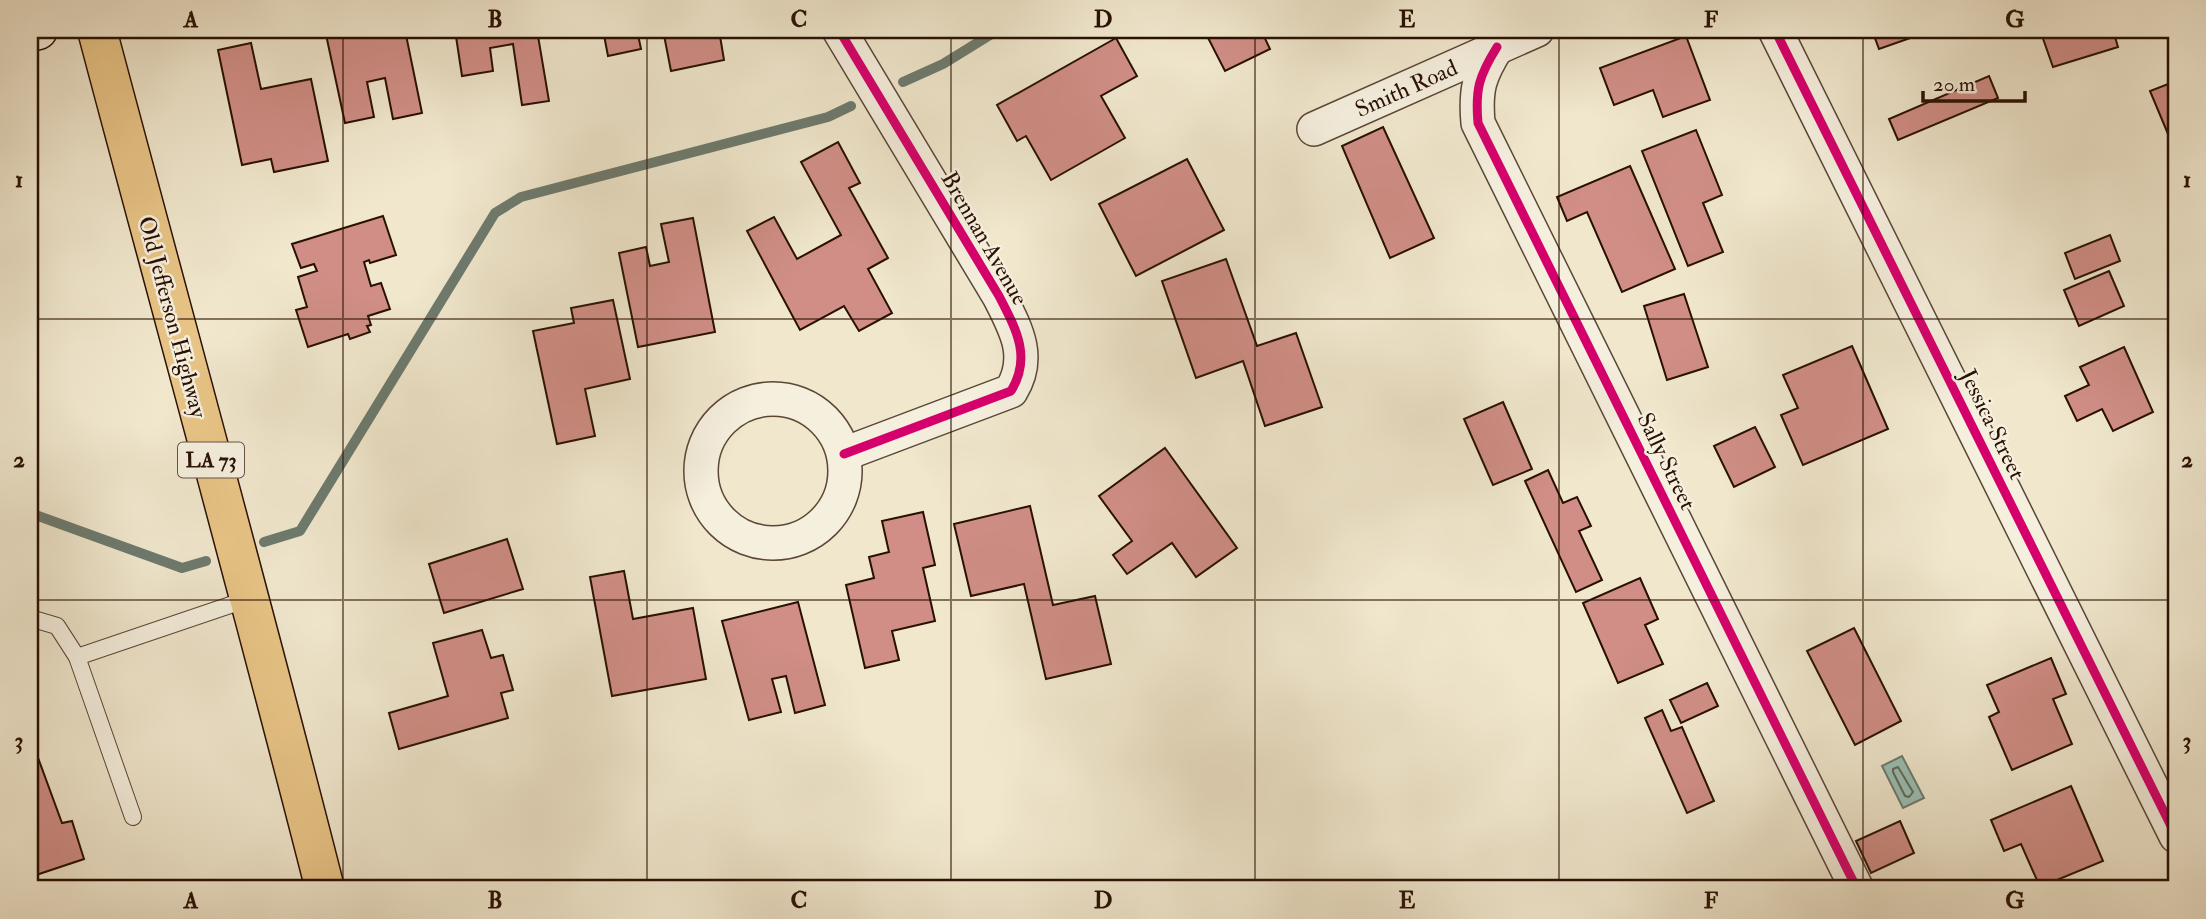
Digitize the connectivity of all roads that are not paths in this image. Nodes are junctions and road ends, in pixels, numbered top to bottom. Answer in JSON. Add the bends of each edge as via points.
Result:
{"nodes":[{"id":1,"x":38,"y":30,"type":"edge"},
{"id":2,"x":97,"y":30,"type":"edge"},
{"id":3,"x":839,"y":30,"type":"edge"},
{"id":4,"x":1536,"y":30,"type":"edge"},
{"id":5,"x":1775,"y":30,"type":"edge"},
{"id":6,"x":30,"y":33,"type":"edge"},
{"id":7,"x":1497,"y":47,"type":"junction"},
{"id":8,"x":1314,"y":129,"type":"dead end"},
{"id":9,"x":844,"y":454,"type":"junction"},
{"id":10,"x":251,"y":598,"type":"junction"},
{"id":11,"x":30,"y":618,"type":"edge"},
{"id":12,"x":77,"y":657,"type":"junction"},
{"id":13,"x":133,"y":817,"type":"dead end"},
{"id":14,"x":2176,"y":836,"type":"edge"},
{"id":15,"x":325,"y":889,"type":"edge"},
{"id":16,"x":1857,"y":889,"type":"edge"}],
"edges":[{"from":1,"to":6,"type":"main road"},
{"from":2,"to":10,"type":"main road","name":"Old Jefferson Highway","number":"LA 73"},
{"from":3,"to":9,"type":"street","name":"Brennan Avenue","via":[[999,296],[1023,360],[1011,391]]},
{"from":4,"to":7,"type":"street","name":"Smith Road"},
{"from":5,"to":14,"type":"street","name":"Jessica Street"},
{"from":7,"to":8,"type":"street","name":"Smith Road"},
{"from":7,"to":16,"type":"street","name":"Sally Street","via":[[1477,87],[1478,123]]},
{"from":9,"to":9,"type":"street","via":[[825,421],[812,411],[797,403],[763,400],[747,404],[718,424],[702,453],[702,487],[715,515],[739,535],[758,542],[800,539],[818,529],[842,495]]},
{"from":10,"to":12,"type":"lane"},
{"from":10,"to":15,"type":"main road","name":"Old Jefferson Highway","number":"LA 73"},
{"from":11,"to":12,"type":"lane","via":[[57,626]]},
{"from":12,"to":13,"type":"lane"}]}
